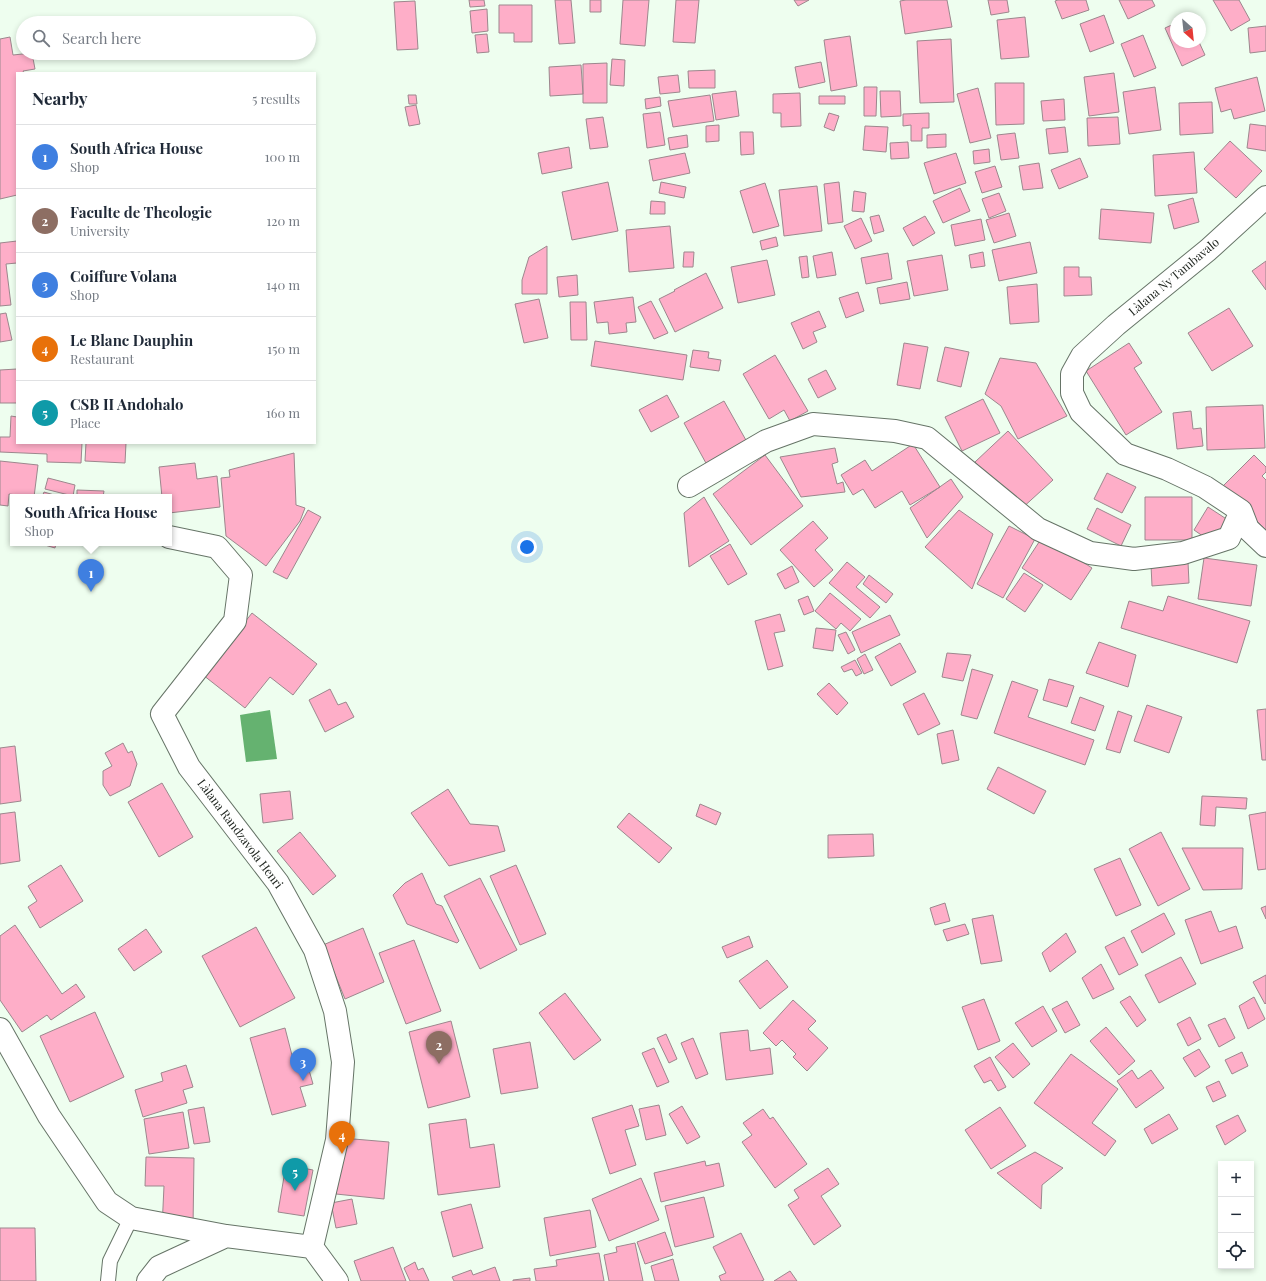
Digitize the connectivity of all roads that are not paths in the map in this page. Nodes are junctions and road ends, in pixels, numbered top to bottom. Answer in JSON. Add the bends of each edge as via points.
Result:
{"nodes":[{"id":1,"x":1266,"y":197,"type":"edge"},
{"id":2,"x":689,"y":486,"type":"dead end"},
{"id":3,"x":1241,"y":511,"type":"junction"},
{"id":4,"x":172,"y":538,"type":"edge"},
{"id":5,"x":1266,"y":546,"type":"edge"},
{"id":6,"x":0,"y":1029,"type":"edge"},
{"id":7,"x":131,"y":1218,"type":"junction"},
{"id":8,"x":226,"y":1236,"type":"junction"},
{"id":9,"x":312,"y":1247,"type":"junction"},
{"id":10,"x":108,"y":1281,"type":"edge"},
{"id":11,"x":148,"y":1281,"type":"edge"},
{"id":12,"x":337,"y":1281,"type":"edge"}],
"edges":[{"from":1,"to":3,"type":"street","name":"Làlana Ny Tambavalo","via":[[1208,250],[1082,356],[1072,374],[1072,393],[1080,412],[1125,454],[1167,469],[1205,487]]},
{"from":2,"to":3,"type":"street","via":[[766,441],[813,424],[895,431],[927,438],[1038,528],[1090,553],[1134,559],[1183,553],[1229,538]]},
{"from":3,"to":5,"type":"street","via":[[1248,530]]},
{"from":4,"to":9,"type":"street","name":"Làlana Randzavola Henri","via":[[217,547],[241,575],[235,621],[162,714],[189,767],[278,883],[315,950],[335,1011],[343,1062],[336,1140]]},
{"from":6,"to":7,"type":"street","via":[[49,1116],[107,1202]]},
{"from":7,"to":8,"type":"street"},
{"from":7,"to":10,"type":"lane","via":[[110,1261]]},
{"from":8,"to":9,"type":"street"},
{"from":8,"to":11,"type":"street","via":[[159,1267]]},
{"from":9,"to":12,"type":"street"}]}
